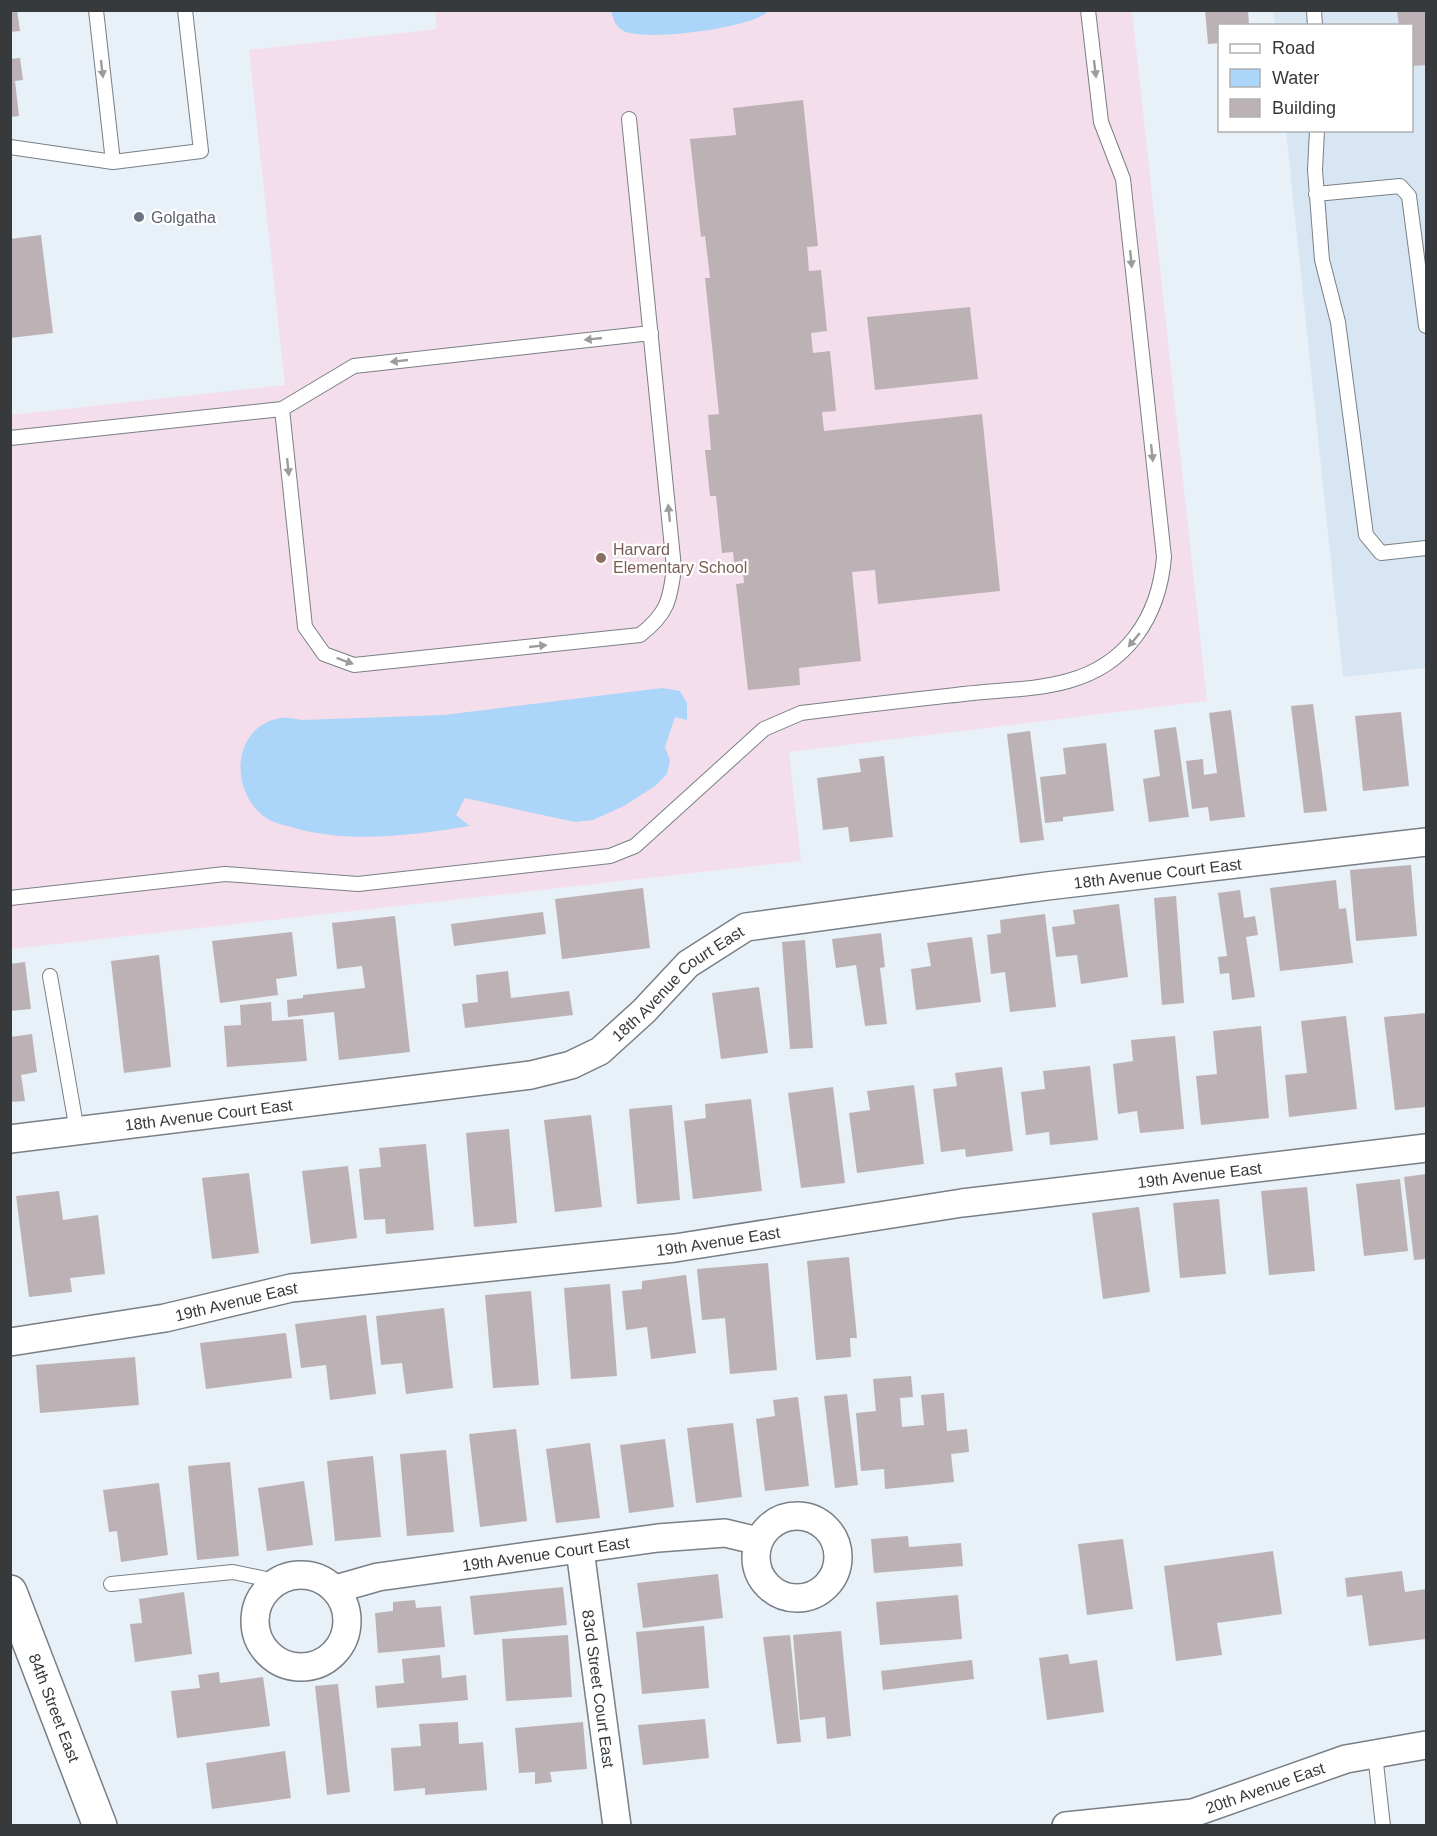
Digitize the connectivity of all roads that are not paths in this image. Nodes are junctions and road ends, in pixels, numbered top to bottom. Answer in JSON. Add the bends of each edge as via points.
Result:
{"nodes":[{"id":1,"x":96,"y":10,"type":"edge"},
{"id":2,"x":184,"y":10,"type":"edge"},
{"id":3,"x":1088,"y":10,"type":"edge"},
{"id":4,"x":629,"y":118,"type":"dead end"},
{"id":5,"x":1317,"y":132,"type":"edge"},
{"id":6,"x":10,"y":147,"type":"edge"},
{"id":7,"x":113,"y":162,"type":"junction"},
{"id":8,"x":1316,"y":194,"type":"junction"},
{"id":9,"x":1426,"y":326,"type":"edge"},
{"id":10,"x":651,"y":333,"type":"junction"},
{"id":11,"x":282,"y":409,"type":"junction"},
{"id":12,"x":10,"y":438,"type":"edge"},
{"id":13,"x":1426,"y":548,"type":"edge"},
{"id":14,"x":1426,"y":842,"type":"edge"},
{"id":15,"x":10,"y":898,"type":"edge"},
{"id":16,"x":50,"y":976,"type":"dead end"},
{"id":17,"x":77,"y":1131,"type":"junction"},
{"id":18,"x":10,"y":1139,"type":"edge"},
{"id":19,"x":1426,"y":1148,"type":"edge"},
{"id":20,"x":10,"y":1342,"type":"edge"},
{"id":21,"x":758,"y":1541,"type":"dead end"},
{"id":22,"x":580,"y":1550,"type":"junction"},
{"id":23,"x":276,"y":1581,"type":"junction"},
{"id":24,"x":111,"y":1584,"type":"dead end"},
{"id":25,"x":336,"y":1589,"type":"junction"},
{"id":26,"x":10,"y":1592,"type":"edge"},
{"id":27,"x":1426,"y":1746,"type":"edge"},
{"id":28,"x":1375,"y":1754,"type":"junction"},
{"id":29,"x":100,"y":1826,"type":"edge"},
{"id":30,"x":617,"y":1826,"type":"edge"},
{"id":31,"x":1066,"y":1826,"type":"edge"},
{"id":32,"x":1383,"y":1826,"type":"edge"}],
"edges":[{"from":1,"to":7,"type":"lane","one_way":true},
{"from":2,"to":7,"type":"lane","via":[[201,151]]},
{"from":3,"to":15,"type":"lane","one_way":true,"via":[[1101,122],[1123,179],[1164,557],[1162,583],[1154,608],[1125,651],[1107,664],[1066,682],[801,712],[764,729],[635,846],[610,856],[358,884],[225,874]]},
{"from":4,"to":10,"type":"lane"},
{"from":5,"to":8,"type":"lane"},
{"from":6,"to":7,"type":"lane"},
{"from":8,"to":9,"type":"lane","via":[[1400,186],[1409,196]]},
{"from":8,"to":13,"type":"lane","via":[[1322,260],[1338,322],[1366,535],[1381,554]]},
{"from":10,"to":11,"type":"lane","one_way":true,"via":[[354,366]]},
{"from":11,"to":10,"type":"lane","one_way":true,"via":[[305,627],[324,654],[354,665],[640,635],[658,621],[670,599],[674,568]]},
{"from":11,"to":12,"type":"lane"},
{"from":14,"to":17,"type":"street","name":"18th Avenue Court East","via":[[1047,886],[746,927],[688,964],[618,1037],[571,1065],[531,1075]]},
{"from":16,"to":17,"type":"lane"},
{"from":17,"to":18,"type":"street","name":"18th Avenue Court East"},
{"from":19,"to":20,"type":"street","name":"19th Avenue East","via":[[962,1203],[675,1248],[291,1288],[165,1318]]},
{"from":21,"to":22,"type":"street","name":"19th Avenue Court East","via":[[725,1533]]},
{"from":22,"to":25,"type":"street","name":"19th Avenue Court East","via":[[378,1577]]},
{"from":22,"to":30,"type":"street","name":"83rd Street Court East"},
{"from":23,"to":24,"type":"lane","via":[[233,1572]]},
{"from":23,"to":25,"type":"street","via":[[307,1574]]},
{"from":23,"to":25,"type":"street","via":[[257,1606],[256,1630],[267,1652],[295,1667],[326,1660],[342,1642],[348,1619]]},
{"from":26,"to":29,"type":"street","name":"84th Street East"},
{"from":27,"to":28,"type":"street","name":"20th Avenue East"},
{"from":28,"to":31,"type":"street","name":"20th Avenue East","via":[[1346,1759],[1193,1813]]},
{"from":28,"to":32,"type":"lane"}]}
